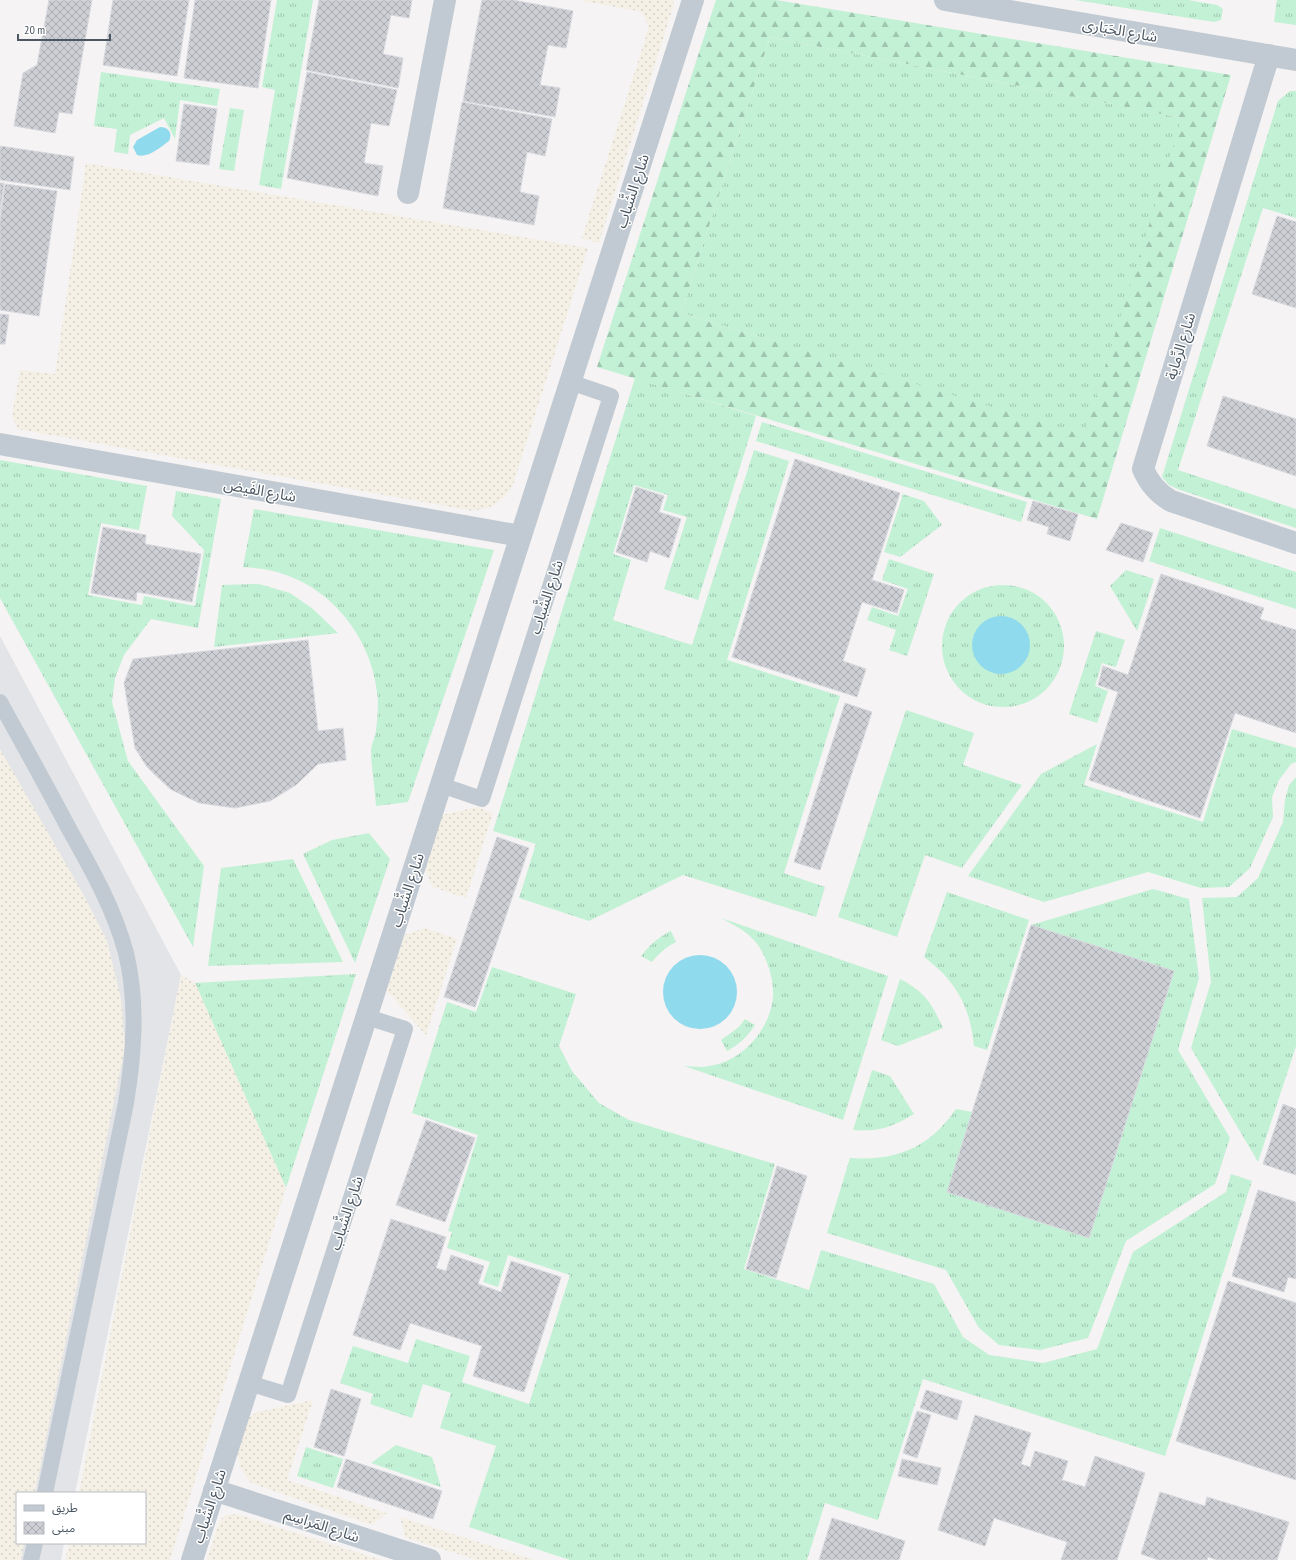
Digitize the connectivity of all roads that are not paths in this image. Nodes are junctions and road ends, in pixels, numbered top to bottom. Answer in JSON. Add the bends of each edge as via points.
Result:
{"nodes":[{"id":1,"x":445,"y":0,"type":"edge"},
{"id":2,"x":693,"y":0,"type":"edge"},
{"id":3,"x":945,"y":0,"type":"edge"},
{"id":4,"x":1269,"y":55,"type":"junction"},
{"id":5,"x":1296,"y":60,"type":"edge"},
{"id":6,"x":408,"y":193,"type":"dead end"},
{"id":7,"x":570,"y":382,"type":"junction"},
{"id":8,"x":0,"y":444,"type":"edge"},
{"id":9,"x":521,"y":536,"type":"junction"},
{"id":10,"x":1296,"y":543,"type":"edge"},
{"id":11,"x":0,"y":702,"type":"edge"},
{"id":12,"x":441,"y":785,"type":"junction"},
{"id":13,"x":367,"y":1017,"type":"junction"},
{"id":14,"x":249,"y":1383,"type":"junction"},
{"id":15,"x":214,"y":1490,"type":"junction"},
{"id":16,"x":45,"y":1492,"type":"edge"},
{"id":17,"x":35,"y":1544,"type":"edge"},
{"id":18,"x":31,"y":1560,"type":"edge"},
{"id":19,"x":192,"y":1560,"type":"edge"},
{"id":20,"x":430,"y":1560,"type":"edge"}],
"edges":[{"from":1,"to":6,"type":"street"},
{"from":2,"to":7,"type":"street","name":"شارع الشَّباب"},
{"from":3,"to":4,"type":"street","name":"شارع الحَبَارى"},
{"from":4,"to":5,"type":"street","name":"شارع الحَبَارى"},
{"from":4,"to":10,"type":"street","name":"شارع الرِّماية","via":[[1143,469],[1161,496],[1171,501]]},
{"from":7,"to":9,"type":"street","name":"شارع الشَّباب"},
{"from":7,"to":12,"type":"lane","name":"شارع الشَّباب","via":[[611,396],[487,784],[482,799]]},
{"from":8,"to":9,"type":"street","name":"شارع الفَيض"},
{"from":9,"to":12,"type":"street","name":"شارع الشَّباب"},
{"from":11,"to":16,"type":"lane","via":[[99,883],[114,917],[126,953],[135,1028],[126,1103]]},
{"from":12,"to":13,"type":"street","name":"شارع الشَّباب"},
{"from":13,"to":14,"type":"street","name":"شارع الشَّباب"},
{"from":13,"to":14,"type":"lane","name":"شارع الشَّباب","via":[[405,1030],[293,1380],[288,1395]]},
{"from":14,"to":15,"type":"street","name":"شارع الشَّباب"},
{"from":15,"to":19,"type":"street","name":"شارع الشَّباب"},
{"from":15,"to":20,"type":"street","name":"شارع المَراسِم"},
{"from":17,"to":18,"type":"lane"}]}
